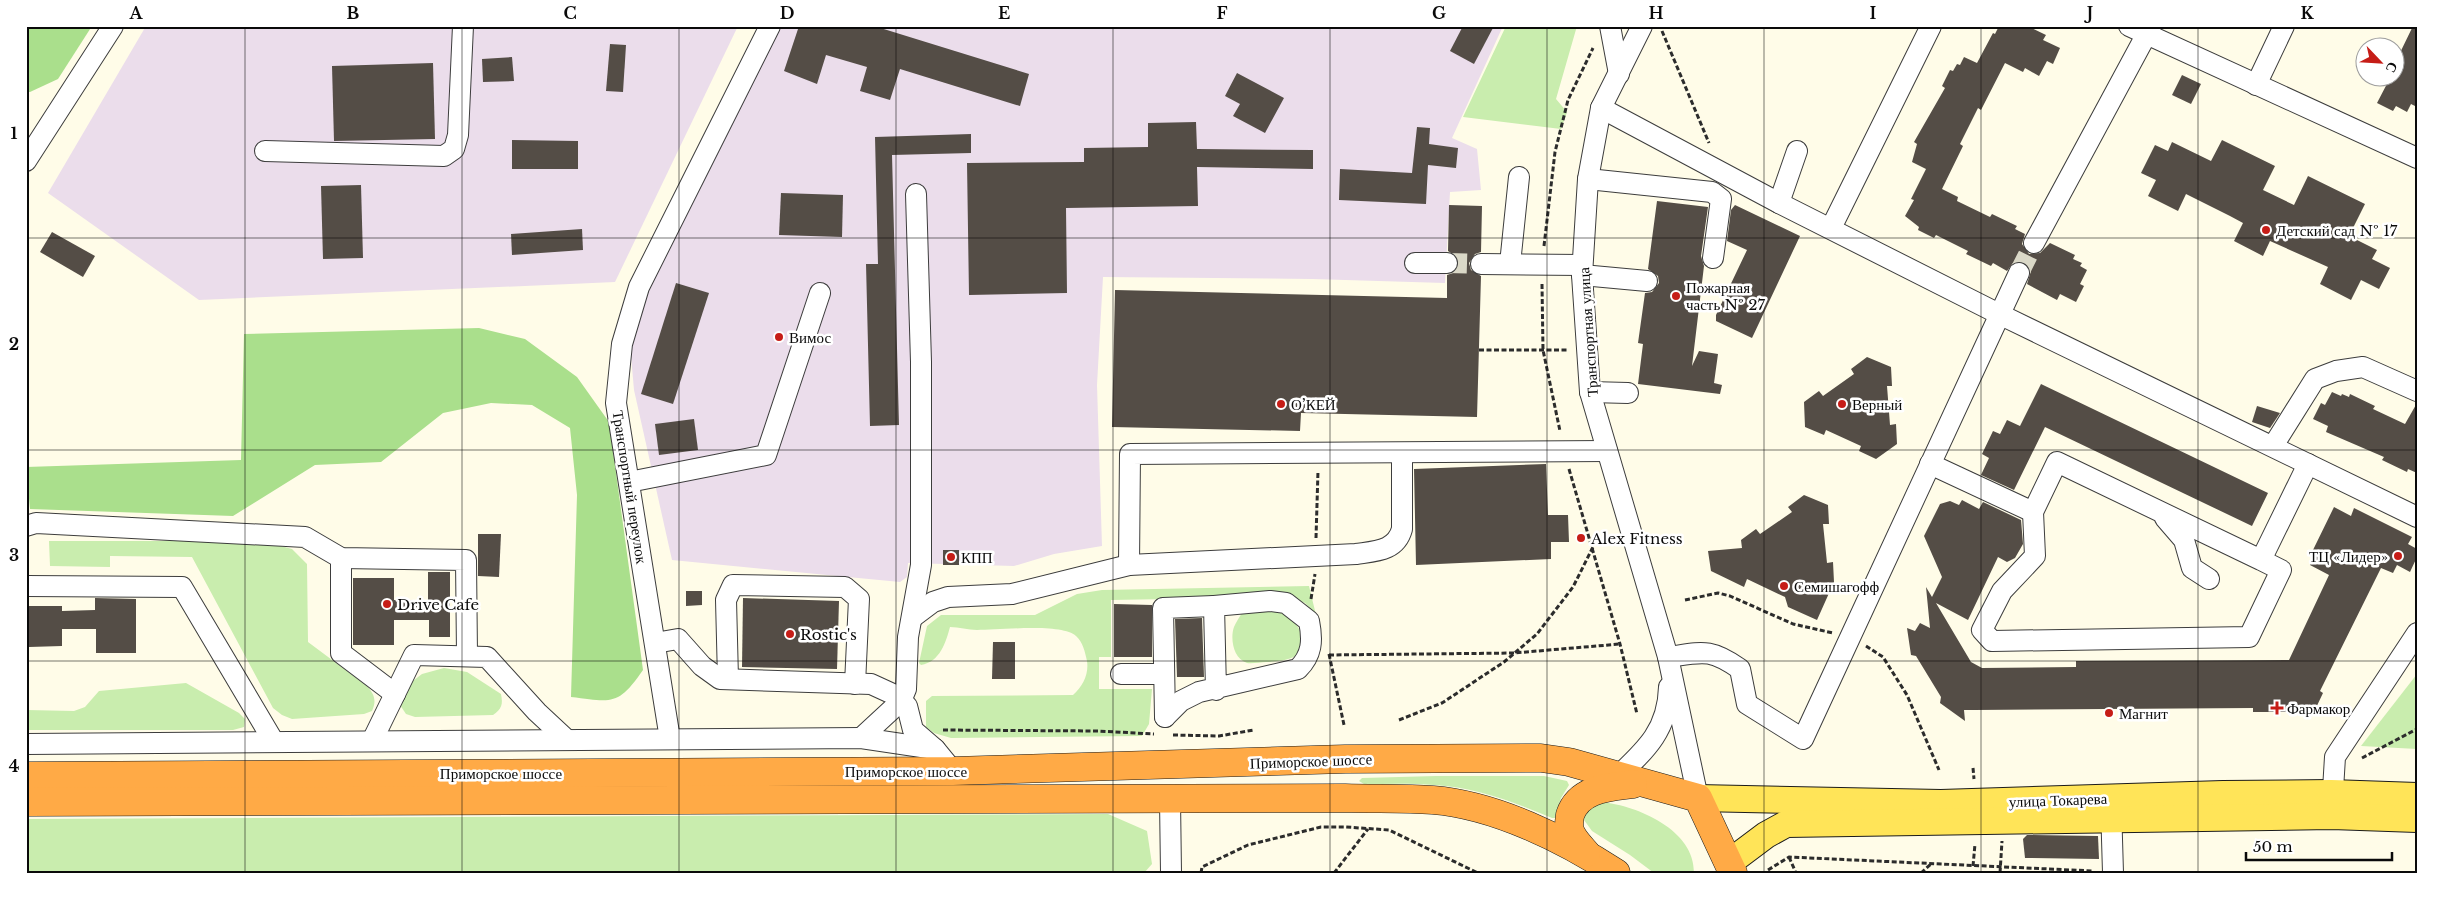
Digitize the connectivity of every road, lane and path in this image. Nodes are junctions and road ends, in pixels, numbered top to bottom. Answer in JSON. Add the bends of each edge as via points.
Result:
{"nodes":[{"id":1,"x":113,"y":26,"type":"edge"},
{"id":2,"x":463,"y":26,"type":"edge"},
{"id":3,"x":770,"y":26,"type":"edge"},
{"id":4,"x":1610,"y":26,"type":"edge"},
{"id":5,"x":1931,"y":26,"type":"edge"},
{"id":6,"x":2284,"y":26,"type":"edge"},
{"id":7,"x":1651,"y":27,"type":"edge"},
{"id":8,"x":2142,"y":29,"type":"edge"},
{"id":9,"x":1619,"y":74,"type":"junction"},
{"id":10,"x":2256,"y":85,"type":"junction"},
{"id":11,"x":1601,"y":108,"type":"junction"},
{"id":12,"x":265,"y":150,"type":"dead end"},
{"id":13,"x":1797,"y":151,"type":"dead end"},
{"id":14,"x":2417,"y":158,"type":"edge"},
{"id":15,"x":26,"y":161,"type":"edge"},
{"id":16,"x":1722,"y":172,"type":"junction"},
{"id":17,"x":1519,"y":177,"type":"dead end"},
{"id":18,"x":1588,"y":179,"type":"junction"},
{"id":19,"x":916,"y":194,"type":"dead end"},
{"id":20,"x":1779,"y":203,"type":"junction"},
{"id":21,"x":1831,"y":228,"type":"junction"},
{"id":22,"x":2034,"y":243,"type":"tunnel mouth"},
{"id":23,"x":1713,"y":258,"type":"dead end"},
{"id":24,"x":1415,"y":263,"type":"dead end"},
{"id":25,"x":1447,"y":263,"type":"tunnel mouth"},
{"id":26,"x":1481,"y":264,"type":"tunnel mouth"},
{"id":27,"x":1510,"y":264,"type":"junction"},
{"id":28,"x":1582,"y":270,"type":"junction"},
{"id":29,"x":2019,"y":273,"type":"tunnel mouth"},
{"id":30,"x":1647,"y":281,"type":"dead end"},
{"id":31,"x":820,"y":293,"type":"dead end"},
{"id":32,"x":1999,"y":314,"type":"junction"},
{"id":33,"x":1479,"y":350,"type":"dead end"},
{"id":34,"x":1587,"y":350,"type":"junction"},
{"id":35,"x":2417,"y":391,"type":"edge"},
{"id":36,"x":1590,"y":392,"type":"junction"},
{"id":37,"x":1628,"y":393,"type":"dead end"},
{"id":38,"x":2273,"y":446,"type":"junction"},
{"id":39,"x":1607,"y":451,"type":"junction"},
{"id":40,"x":1402,"y":453,"type":"junction"},
{"id":41,"x":1930,"y":464,"type":"junction"},
{"id":42,"x":2308,"y":464,"type":"junction"},
{"id":43,"x":629,"y":482,"type":"junction"},
{"id":44,"x":2033,"y":512,"type":"junction"},
{"id":45,"x":2161,"y":512,"type":"junction"},
{"id":46,"x":2417,"y":517,"type":"edge"},
{"id":47,"x":26,"y":526,"type":"edge"},
{"id":48,"x":1593,"y":546,"type":"dead end"},
{"id":49,"x":341,"y":558,"type":"junction"},
{"id":50,"x":2262,"y":560,"type":"junction"},
{"id":51,"x":1129,"y":565,"type":"junction"},
{"id":52,"x":2209,"y":579,"type":"dead end"},
{"id":53,"x":26,"y":586,"type":"edge"},
{"id":54,"x":1312,"y":596,"type":"dead end"},
{"id":55,"x":1314,"y":605,"type":"dead end"},
{"id":56,"x":1214,"y":606,"type":"junction"},
{"id":57,"x":913,"y":617,"type":"junction"},
{"id":58,"x":2415,"y":640,"type":"edge"},
{"id":59,"x":655,"y":643,"type":"junction"},
{"id":60,"x":1620,"y":644,"type":"dead end"},
{"id":61,"x":1327,"y":646,"type":"dead end"},
{"id":62,"x":1330,"y":654,"type":"junction"},
{"id":63,"x":1514,"y":654,"type":"junction"},
{"id":64,"x":467,"y":655,"type":"junction"},
{"id":65,"x":1669,"y":662,"type":"junction"},
{"id":66,"x":1121,"y":674,"type":"dead end"},
{"id":67,"x":1164,"y":674,"type":"junction"},
{"id":68,"x":728,"y":679,"type":"junction"},
{"id":69,"x":855,"y":684,"type":"junction"},
{"id":70,"x":1216,"y":690,"type":"junction"},
{"id":71,"x":395,"y":694,"type":"junction"},
{"id":72,"x":901,"y":700,"type":"junction"},
{"id":73,"x":1399,"y":720,"type":"dead end"},
{"id":74,"x":1344,"y":725,"type":"dead end"},
{"id":75,"x":2417,"y":729,"type":"edge"},
{"id":76,"x":1254,"y":730,"type":"dead end"},
{"id":77,"x":1162,"y":734,"type":"dead end"},
{"id":78,"x":1171,"y":735,"type":"dead end"},
{"id":79,"x":861,"y":738,"type":"junction"},
{"id":80,"x":566,"y":739,"type":"junction"},
{"id":81,"x":670,"y":739,"type":"junction"},
{"id":82,"x":937,"y":739,"type":"junction"},
{"id":83,"x":372,"y":741,"type":"junction"},
{"id":84,"x":274,"y":742,"type":"junction"},
{"id":85,"x":26,"y":744,"type":"edge"},
{"id":86,"x":2362,"y":758,"type":"dead end"},
{"id":87,"x":953,"y":771,"type":"junction"},
{"id":88,"x":26,"y":776,"type":"edge"},
{"id":89,"x":1630,"y":779,"type":"junction"},
{"id":90,"x":2417,"y":796,"type":"edge"},
{"id":91,"x":1698,"y":798,"type":"junction"},
{"id":92,"x":1170,"y":800,"type":"junction"},
{"id":93,"x":26,"y":802,"type":"edge"},
{"id":94,"x":2332,"y":804,"type":"junction"},
{"id":95,"x":2111,"y":808,"type":"junction"},
{"id":96,"x":2417,"y":819,"type":"edge"},
{"id":97,"x":1369,"y":828,"type":"junction"},
{"id":98,"x":1975,"y":838,"type":"dead end"},
{"id":99,"x":1586,"y":853,"type":"junction"},
{"id":100,"x":1789,"y":857,"type":"junction"},
{"id":101,"x":1932,"y":864,"type":"junction"},
{"id":102,"x":1973,"y":866,"type":"junction"},
{"id":103,"x":2000,"y":867,"type":"junction"},
{"id":104,"x":1726,"y":869,"type":"edge"},
{"id":105,"x":1768,"y":870,"type":"dead end"},
{"id":106,"x":2113,"y":872,"type":"edge"},
{"id":107,"x":1171,"y":873,"type":"edge"},
{"id":108,"x":1201,"y":873,"type":"edge"},
{"id":109,"x":1334,"y":873,"type":"edge"},
{"id":110,"x":1478,"y":873,"type":"edge"},
{"id":111,"x":1616,"y":873,"type":"edge"},
{"id":112,"x":1796,"y":873,"type":"edge"},
{"id":113,"x":1921,"y":873,"type":"edge"},
{"id":114,"x":2000,"y":873,"type":"edge"}],
"edges":[{"from":1,"to":15,"type":"street"},
{"from":2,"to":12,"type":"street","via":[[458,135],[454,149],[444,156]]},
{"from":3,"to":43,"type":"street","name":"Транспортный переулок","via":[[639,287],[622,344],[616,404]]},
{"from":4,"to":9,"type":"street"},
{"from":5,"to":21,"type":"street"},
{"from":6,"to":10,"type":"street"},
{"from":7,"to":9,"type":"street","name":"Транспортная улица"},
{"from":7,"to":16,"type":"path"},
{"from":8,"to":10,"type":"street"},
{"from":8,"to":22,"type":"street"},
{"from":9,"to":11,"type":"street","name":"Транспортная улица"},
{"from":10,"to":14,"type":"street"},
{"from":11,"to":16,"type":"street"},
{"from":11,"to":18,"type":"street","name":"Транспортная улица"},
{"from":13,"to":20,"type":"street"},
{"from":16,"to":20,"type":"street"},
{"from":17,"to":27,"type":"street"},
{"from":18,"to":23,"type":"street","via":[[1712,192],[1721,199]]},
{"from":18,"to":28,"type":"street","name":"Транспортная улица"},
{"from":19,"to":57,"type":"street","via":[[921,362],[921,565]]},
{"from":20,"to":21,"type":"street"},
{"from":21,"to":32,"type":"street"},
{"from":24,"to":25,"type":"street"},
{"from":26,"to":27,"type":"street"},
{"from":27,"to":28,"type":"street"},
{"from":28,"to":30,"type":"street"},
{"from":28,"to":34,"type":"street","name":"Транспортная улица"},
{"from":29,"to":32,"type":"street"},
{"from":31,"to":43,"type":"street","via":[[766,455]]},
{"from":32,"to":38,"type":"street"},
{"from":32,"to":41,"type":"street"},
{"from":33,"to":34,"type":"path"},
{"from":34,"to":36,"type":"street","name":"Транспортная улица"},
{"from":35,"to":38,"type":"street","via":[[2363,367],[2336,371],[2315,379]]},
{"from":36,"to":37,"type":"street"},
{"from":36,"to":39,"type":"street","name":"Транспортная улица"},
{"from":38,"to":42,"type":"street"},
{"from":39,"to":40,"type":"street"},
{"from":39,"to":65,"type":"street","name":"Транспортная улица"},
{"from":40,"to":51,"type":"street","via":[[1402,529],[1393,546],[1356,554]]},
{"from":40,"to":51,"type":"street","via":[[1130,454]]},
{"from":41,"to":44,"type":"street"},
{"from":41,"to":65,"type":"street","via":[[1803,739],[1747,704],[1740,669],[1729,661],[1716,654],[1698,653]]},
{"from":42,"to":46,"type":"street"},
{"from":42,"to":50,"type":"street"},
{"from":43,"to":59,"type":"street","name":"Транспортный переулок"},
{"from":44,"to":45,"type":"street","via":[[2058,462]]},
{"from":44,"to":50,"type":"street","via":[[2035,556],[2002,591],[1982,630],[1992,641],[2249,637],[2281,570]]},
{"from":45,"to":50,"type":"street"},
{"from":45,"to":52,"type":"street","via":[[2184,540],[2192,568]]},
{"from":47,"to":49,"type":"street","via":[[36,523],[305,537]]},
{"from":48,"to":63,"type":"path","via":[[1573,587],[1538,634]]},
{"from":49,"to":64,"type":"street","via":[[466,560]]},
{"from":49,"to":71,"type":"street","via":[[341,653]]},
{"from":51,"to":57,"type":"street","via":[[1012,594],[948,597],[933,602]]},
{"from":53,"to":84,"type":"street","via":[[182,587]]},
{"from":54,"to":55,"type":"path"},
{"from":56,"to":67,"type":"street","via":[[1163,608]]},
{"from":56,"to":70,"type":"street"},
{"from":56,"to":70,"type":"street","via":[[1270,601],[1286,603],[1309,621],[1313,640],[1307,660],[1298,669]]},
{"from":57,"to":72,"type":"street","via":[[908,637],[906,690]]},
{"from":58,"to":94,"type":"street","via":[[2335,757]]},
{"from":59,"to":68,"type":"street","via":[[678,638],[702,666],[720,679]]},
{"from":59,"to":81,"type":"street","name":"Транспортный переулок"},
{"from":60,"to":63,"type":"path"},
{"from":61,"to":62,"type":"path"},
{"from":62,"to":63,"type":"path"},
{"from":62,"to":74,"type":"path"},
{"from":63,"to":73,"type":"path","via":[[1442,703]]},
{"from":64,"to":71,"type":"street","via":[[414,655]]},
{"from":64,"to":80,"type":"street","via":[[487,657]]},
{"from":65,"to":89,"type":"street","name":"Транспортная улица","via":[[1669,694],[1660,730],[1637,758]]},
{"from":65,"to":91,"type":"street","name":"Транспортная улица"},
{"from":66,"to":67,"type":"street"},
{"from":67,"to":70,"type":"street","via":[[1165,717],[1181,701],[1200,692]]},
{"from":68,"to":69,"type":"street"},
{"from":68,"to":69,"type":"street","via":[[726,600],[733,585],[846,587],[859,599]]},
{"from":69,"to":72,"type":"street","via":[[871,684]]},
{"from":71,"to":83,"type":"street"},
{"from":72,"to":79,"type":"street"},
{"from":72,"to":82,"type":"street","via":[[907,706],[913,730]]},
{"from":75,"to":86,"type":"path"},
{"from":76,"to":78,"type":"path","via":[[1219,736]]},
{"from":77,"to":82,"type":"path","via":[[1098,731]]},
{"from":79,"to":81,"type":"street"},
{"from":79,"to":82,"type":"street"},
{"from":80,"to":81,"type":"street"},
{"from":80,"to":83,"type":"street"},
{"from":82,"to":87,"type":"street"},
{"from":83,"to":84,"type":"street"},
{"from":84,"to":85,"type":"street"},
{"from":87,"to":88,"type":"highway","name":"Приморское шоссе"},
{"from":87,"to":89,"type":"highway","name":"Приморское шоссе","via":[[1345,759],[1541,758],[1569,762]]},
{"from":89,"to":91,"type":"highway","name":"Приморское шоссе"},
{"from":89,"to":99,"type":"highway","via":[[1600,789],[1580,799],[1574,807],[1569,821],[1571,833]]},
{"from":90,"to":94,"type":"main road","name":"улица Токарева"},
{"from":91,"to":95,"type":"main road","name":"улица Токарева"},
{"from":91,"to":104,"type":"highway"},
{"from":92,"to":93,"type":"highway","name":"Приморское шоссе"},
{"from":92,"to":99,"type":"highway","name":"Приморское шоссе","via":[[1434,800],[1501,815]]},
{"from":92,"to":107,"type":"street"},
{"from":94,"to":95,"type":"main road","name":"улица Токарева"},
{"from":94,"to":96,"type":"main road","name":"улица Токарева"},
{"from":95,"to":104,"type":"main road","name":"улица Токарева","via":[[1786,824],[1766,835]]},
{"from":95,"to":106,"type":"street"},
{"from":97,"to":108,"type":"path","via":[[1321,827],[1248,845],[1202,867]]},
{"from":97,"to":109,"type":"path"},
{"from":97,"to":110,"type":"path","via":[[1389,830]]},
{"from":98,"to":102,"type":"path"},
{"from":99,"to":111,"type":"highway","name":"Приморское шоссе"},
{"from":100,"to":101,"type":"path"},
{"from":100,"to":105,"type":"path"},
{"from":100,"to":112,"type":"path"},
{"from":101,"to":102,"type":"path"},
{"from":101,"to":113,"type":"path"},
{"from":102,"to":103,"type":"path"},
{"from":103,"to":106,"type":"path"},
{"from":103,"to":114,"type":"path"}]}
